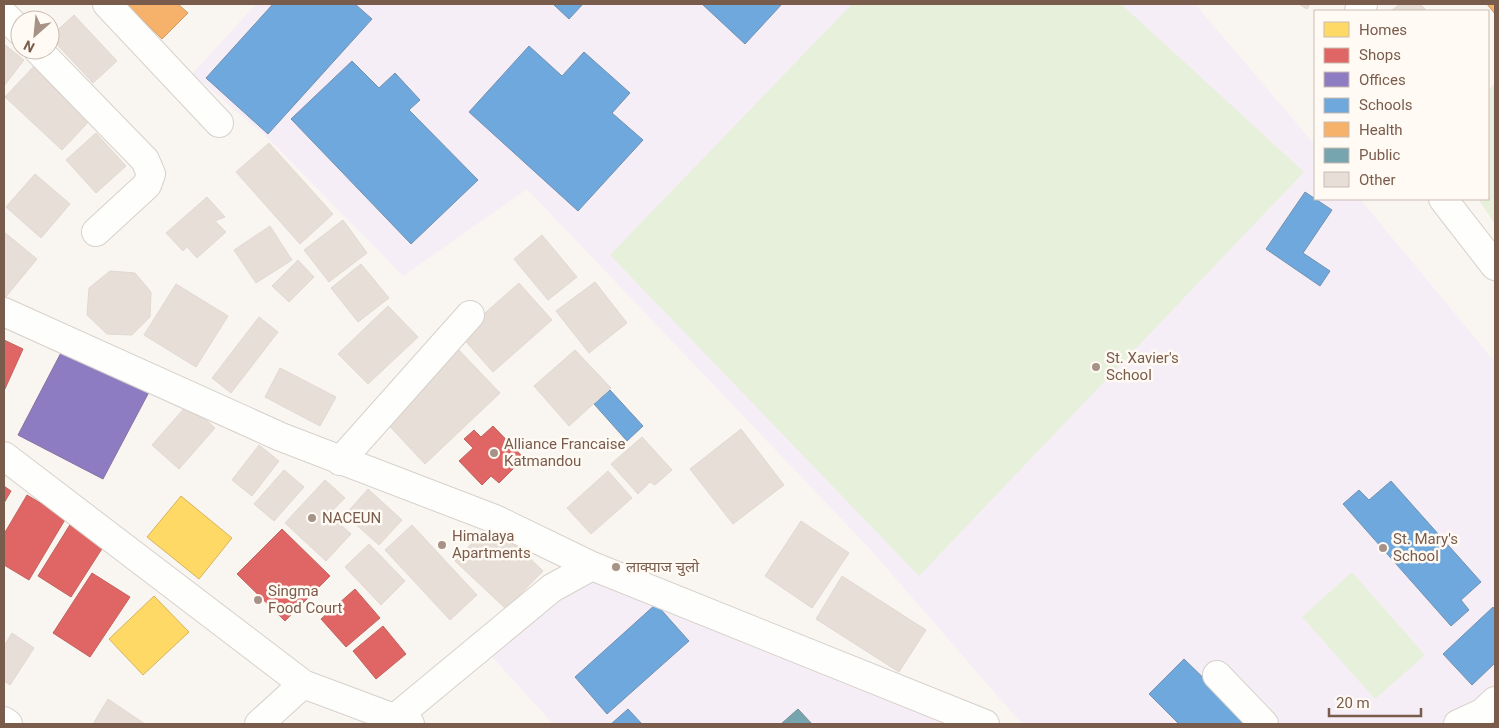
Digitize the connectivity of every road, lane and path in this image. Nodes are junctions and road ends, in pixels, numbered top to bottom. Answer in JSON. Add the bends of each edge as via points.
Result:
{"nodes":[{"id":1,"x":9,"y":4,"type":"edge"},
{"id":2,"x":107,"y":4,"type":"edge"},
{"id":3,"x":4,"y":10,"type":"edge"},
{"id":4,"x":48,"y":60,"type":"edge"},
{"id":5,"x":218,"y":123,"type":"dead end"},
{"id":6,"x":1444,"y":200,"type":"edge"},
{"id":7,"x":96,"y":232,"type":"dead end"},
{"id":8,"x":1495,"y":266,"type":"edge"},
{"id":9,"x":4,"y":312,"type":"edge"},
{"id":10,"x":470,"y":315,"type":"dead end"},
{"id":11,"x":4,"y":456,"type":"edge"},
{"id":12,"x":340,"y":461,"type":"junction"},
{"id":13,"x":592,"y":566,"type":"junction"},
{"id":14,"x":1217,"y":675,"type":"dead end"},
{"id":15,"x":303,"y":684,"type":"junction"},
{"id":16,"x":1495,"y":701,"type":"edge"},
{"id":17,"x":4,"y":721,"type":"edge"},
{"id":18,"x":402,"y":721,"type":"edge"},
{"id":19,"x":8,"y":724,"type":"edge"},
{"id":20,"x":259,"y":724,"type":"edge"},
{"id":21,"x":985,"y":724,"type":"edge"},
{"id":22,"x":1264,"y":724,"type":"edge"},
{"id":23,"x":1458,"y":724,"type":"edge"}],
"edges":[{"from":1,"to":3,"type":"street"},
{"from":2,"to":5,"type":"street"},
{"from":4,"to":7,"type":"street","via":[[146,160],[152,174],[147,185]]},
{"from":6,"to":8,"type":"street"},
{"from":9,"to":12,"type":"street"},
{"from":10,"to":12,"type":"street"},
{"from":11,"to":15,"type":"street"},
{"from":12,"to":13,"type":"street","via":[[495,520]]},
{"from":13,"to":18,"type":"street","via":[[552,588]]},
{"from":13,"to":21,"type":"street"},
{"from":14,"to":22,"type":"street"},
{"from":15,"to":18,"type":"street"},
{"from":15,"to":20,"type":"street"},
{"from":16,"to":23,"type":"street","via":[[1482,713]]},
{"from":17,"to":19,"type":"street"}]}
